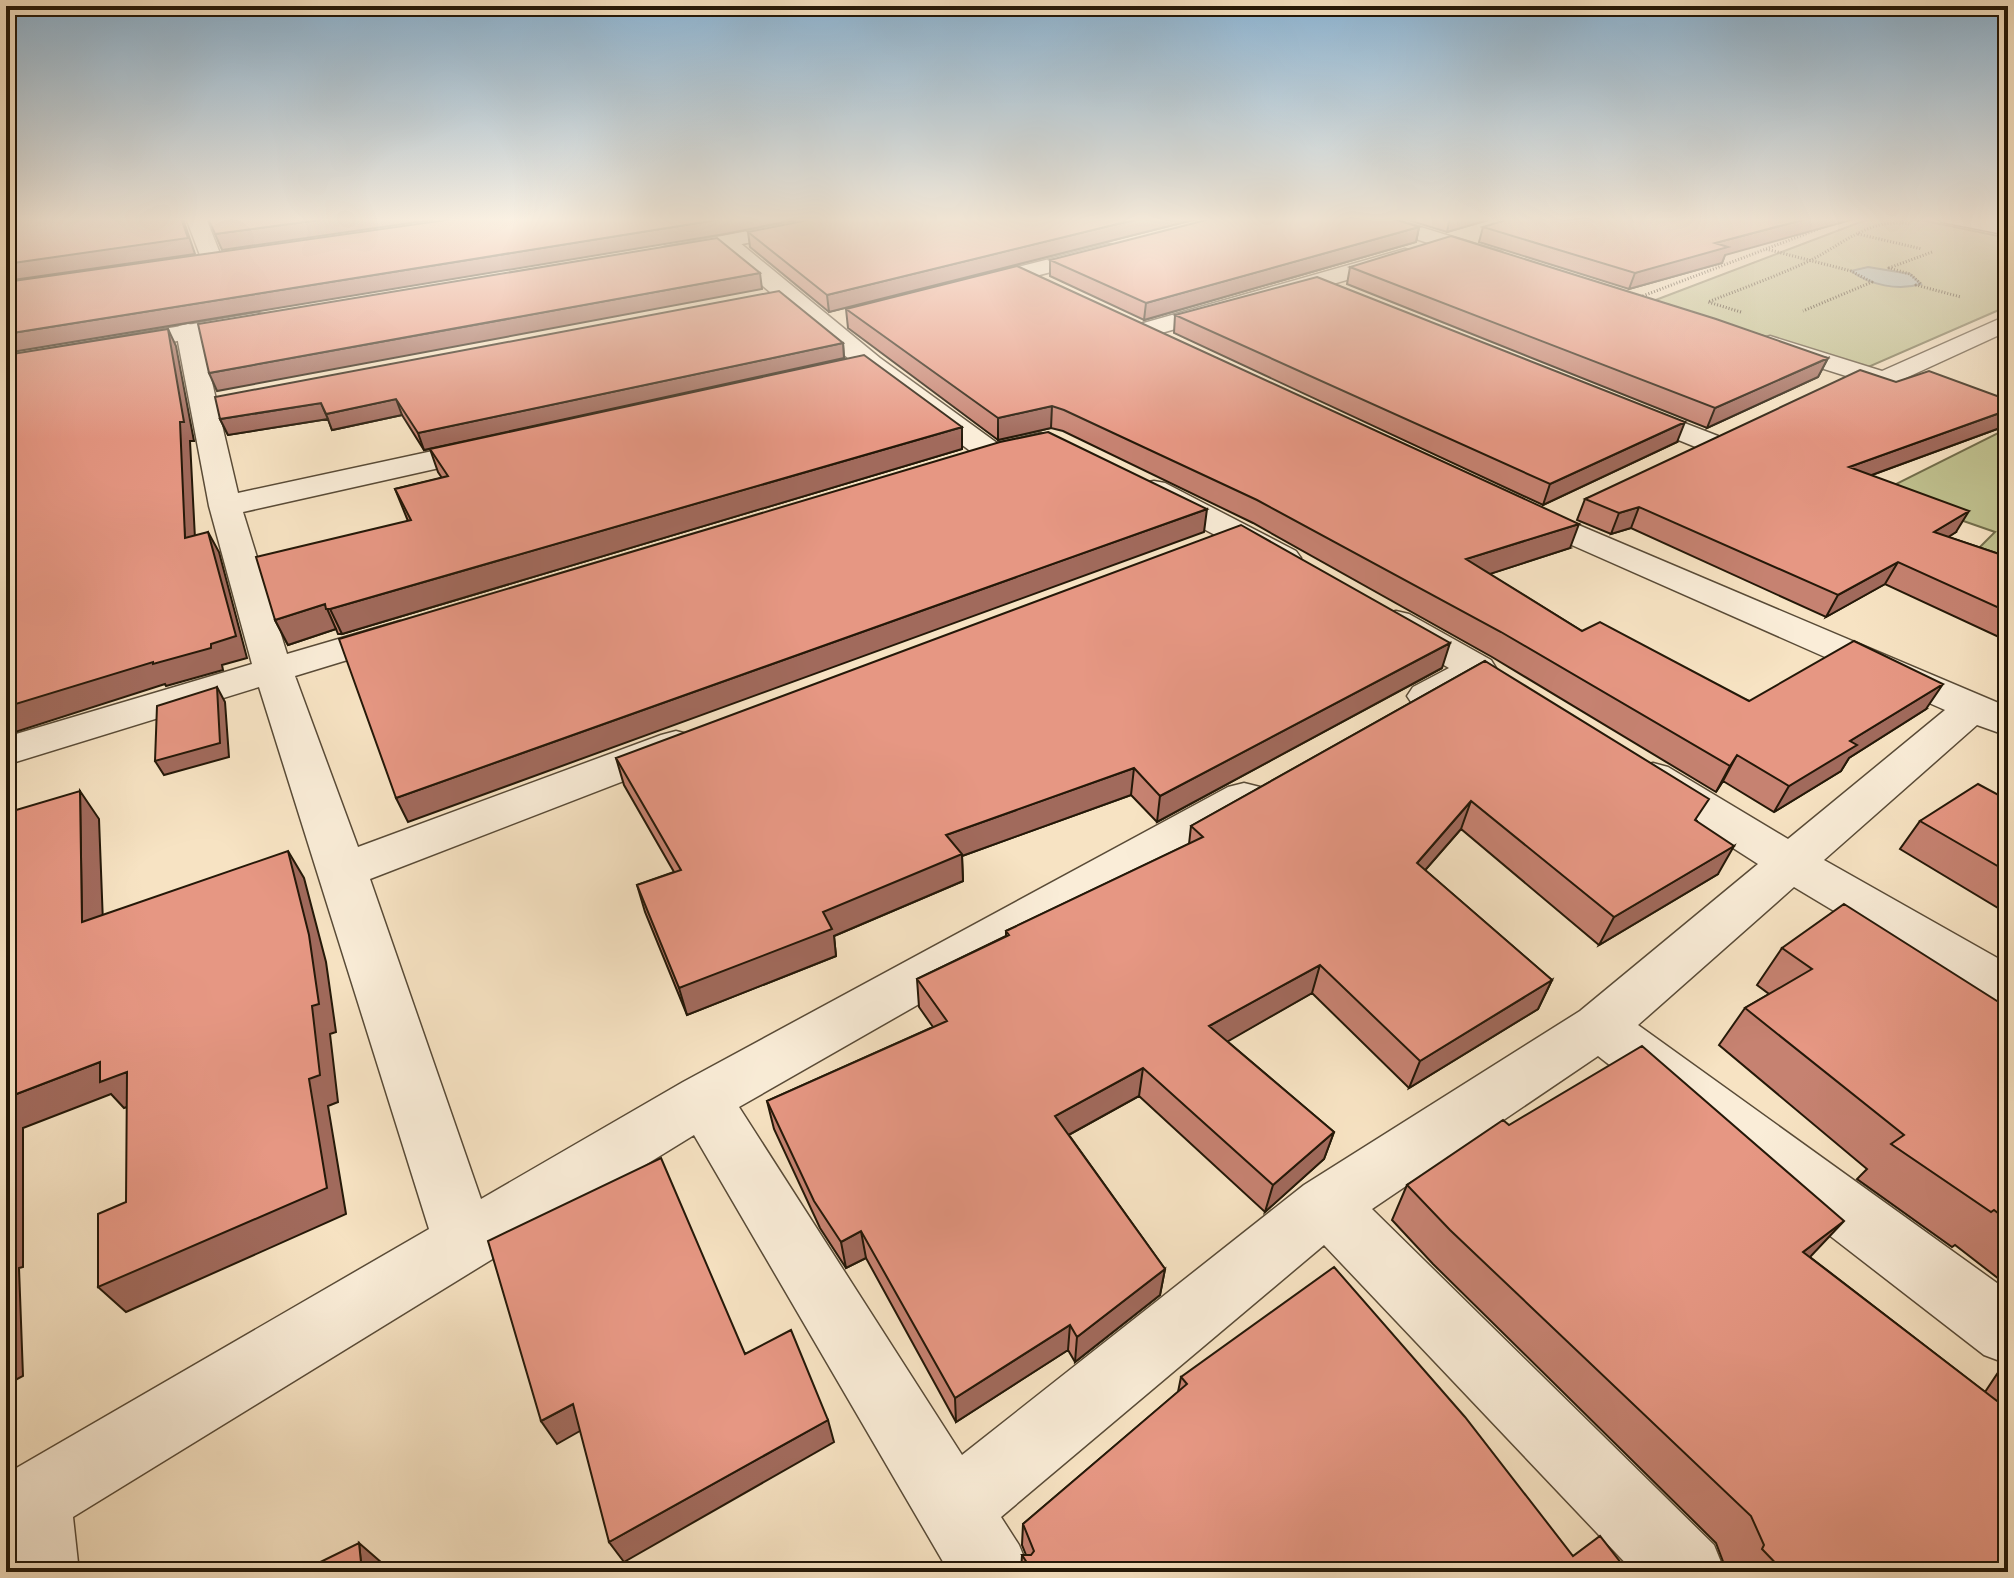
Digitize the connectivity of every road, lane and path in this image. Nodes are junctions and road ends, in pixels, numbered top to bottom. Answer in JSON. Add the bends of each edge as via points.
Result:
{"nodes":[{"id":1,"x":767,"y":292,"type":"edge"},
{"id":2,"x":949,"y":292,"type":"edge"},
{"id":3,"x":1057,"y":292,"type":"edge"},
{"id":4,"x":1285,"y":292,"type":"edge"},
{"id":5,"x":1338,"y":292,"type":"edge"},
{"id":6,"x":1656,"y":292,"type":"edge"},
{"id":7,"x":1734,"y":292,"type":"edge"},
{"id":8,"x":1849,"y":292,"type":"edge"},
{"id":9,"x":1940,"y":292,"type":"edge"},
{"id":10,"x":944,"y":293,"type":"edge"},
{"id":11,"x":1060,"y":293,"type":"edge"},
{"id":12,"x":1966,"y":299,"type":"dead end"},
{"id":13,"x":1359,"y":300,"type":"edge"},
{"id":14,"x":1632,"y":301,"type":"edge"},
{"id":15,"x":1804,"y":311,"type":"dead end"},
{"id":16,"x":280,"y":316,"type":"edge"},
{"id":17,"x":1115,"y":318,"type":"edge"},
{"id":18,"x":2008,"y":322,"type":"edge"},
{"id":19,"x":1750,"y":326,"type":"joint"},
{"id":20,"x":188,"y":331,"type":"junction"},
{"id":21,"x":1142,"y":331,"type":"junction"},
{"id":22,"x":1185,"y":352,"type":"edge"},
{"id":23,"x":6,"y":364,"type":"edge"},
{"id":24,"x":1857,"y":372,"type":"junction"},
{"id":25,"x":1816,"y":391,"type":"edge"},
{"id":26,"x":235,"y":398,"type":"edge"},
{"id":27,"x":1606,"y":401,"type":"edge"},
{"id":28,"x":204,"y":404,"type":"junction"},
{"id":29,"x":1735,"y":429,"type":"edge"},
{"id":30,"x":517,"y":442,"type":"edge"},
{"id":31,"x":1708,"y":442,"type":"junction"},
{"id":32,"x":992,"y":453,"type":"junction"},
{"id":33,"x":1681,"y":455,"type":"edge"},
{"id":34,"x":946,"y":467,"type":"edge"},
{"id":35,"x":225,"y":506,"type":"junction"},
{"id":36,"x":1543,"y":511,"type":"edge"},
{"id":37,"x":1240,"y":533,"type":"junction"},
{"id":38,"x":1195,"y":550,"type":"edge"},
{"id":39,"x":426,"y":624,"type":"edge"},
{"id":40,"x":1477,"y":668,"type":"junction"},
{"id":41,"x":273,"y":670,"type":"junction"},
{"id":42,"x":1518,"y":693,"type":"edge"},
{"id":43,"x":1394,"y":714,"type":"edge"},
{"id":44,"x":1990,"y":715,"type":"edge"},
{"id":45,"x":717,"y":730,"type":"edge"},
{"id":46,"x":6,"y":751,"type":"edge"},
{"id":47,"x":1613,"y":752,"type":"edge"},
{"id":48,"x":1284,"y":776,"type":"edge"},
{"id":49,"x":1789,"y":862,"type":"junction"},
{"id":50,"x":343,"y":871,"type":"junction"},
{"id":51,"x":2008,"y":989,"type":"edge"},
{"id":52,"x":1599,"y":1027,"type":"junction"},
{"id":53,"x":703,"y":1099,"type":"junction"},
{"id":54,"x":1326,"y":1205,"type":"junction"},
{"id":55,"x":464,"y":1239,"type":"junction"},
{"id":56,"x":2008,"y":1331,"type":"edge"},
{"id":57,"x":20,"y":1508,"type":"edge"},
{"id":58,"x":953,"y":1509,"type":"junction"},
{"id":59,"x":41,"y":1572,"type":"edge"},
{"id":60,"x":992,"y":1572,"type":"edge"},
{"id":61,"x":1687,"y":1572,"type":"edge"}],
"edges":[{"from":1,"to":32,"type":"street","via":[[838,320],[855,367]]},
{"from":2,"to":10,"type":"street"},
{"from":3,"to":11,"type":"street"},
{"from":4,"to":21,"type":"street"},
{"from":5,"to":13,"type":"street"},
{"from":6,"to":14,"type":"path"},
{"from":7,"to":19,"type":"path","via":[[1708,302]]},
{"from":8,"to":15,"type":"path"},
{"from":9,"to":12,"type":"path"},
{"from":16,"to":20,"type":"street"},
{"from":17,"to":21,"type":"street"},
{"from":18,"to":24,"type":"street","via":[[1884,380]]},
{"from":19,"to":24,"type":"street"},
{"from":20,"to":23,"type":"street"},
{"from":20,"to":28,"type":"street"},
{"from":21,"to":22,"type":"street"},
{"from":24,"to":25,"type":"street"},
{"from":26,"to":28,"type":"street"},
{"from":27,"to":31,"type":"street"},
{"from":28,"to":35,"type":"street"},
{"from":29,"to":31,"type":"street"},
{"from":30,"to":35,"type":"street"},
{"from":31,"to":33,"type":"street"},
{"from":32,"to":34,"type":"street"},
{"from":32,"to":37,"type":"street","via":[[1052,440]]},
{"from":35,"to":41,"type":"street"},
{"from":36,"to":44,"type":"street"},
{"from":37,"to":38,"type":"street"},
{"from":37,"to":40,"type":"street"},
{"from":39,"to":41,"type":"street"},
{"from":40,"to":42,"type":"street"},
{"from":40,"to":43,"type":"street"},
{"from":41,"to":46,"type":"street"},
{"from":41,"to":50,"type":"street"},
{"from":44,"to":49,"type":"street"},
{"from":45,"to":50,"type":"street"},
{"from":47,"to":49,"type":"street"},
{"from":48,"to":53,"type":"street"},
{"from":49,"to":51,"type":"street"},
{"from":49,"to":52,"type":"street"},
{"from":50,"to":55,"type":"street"},
{"from":52,"to":54,"type":"street"},
{"from":52,"to":56,"type":"street"},
{"from":53,"to":55,"type":"street"},
{"from":53,"to":58,"type":"street"},
{"from":54,"to":58,"type":"street"},
{"from":54,"to":61,"type":"street"},
{"from":55,"to":57,"type":"street"},
{"from":57,"to":59,"type":"street"},
{"from":58,"to":60,"type":"street"}]}
